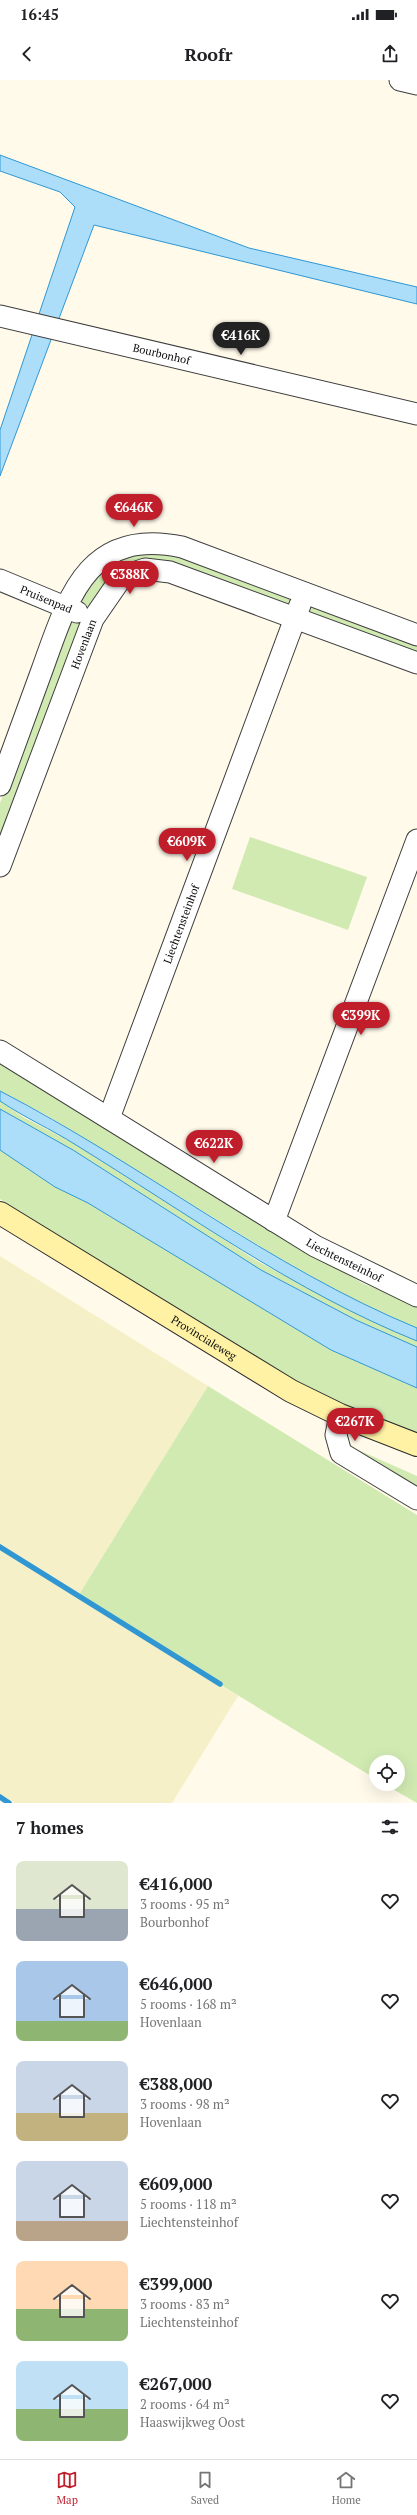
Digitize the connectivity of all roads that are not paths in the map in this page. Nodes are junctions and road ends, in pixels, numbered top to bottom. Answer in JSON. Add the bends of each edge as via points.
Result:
{"nodes":[{"id":1,"x":400,"y":80,"type":"edge"},
{"id":2,"x":417,"y":84,"type":"edge"},
{"id":3,"x":0,"y":316,"type":"edge"},
{"id":4,"x":417,"y":414,"type":"edge"},
{"id":5,"x":0,"y":580,"type":"edge"},
{"id":6,"x":304,"y":593,"type":"junction"},
{"id":7,"x":65,"y":607,"type":"junction"},
{"id":8,"x":296,"y":617,"type":"junction"},
{"id":9,"x":93,"y":618,"type":"junction"},
{"id":10,"x":417,"y":635,"type":"edge"},
{"id":11,"x":417,"y":663,"type":"edge"},
{"id":12,"x":0,"y":784,"type":"edge"},
{"id":13,"x":417,"y":840,"type":"edge"},
{"id":14,"x":0,"y":866,"type":"edge"},
{"id":15,"x":0,"y":1051,"type":"edge"},
{"id":16,"x":110,"y":1118,"type":"junction"},
{"id":17,"x":0,"y":1213,"type":"edge"},
{"id":18,"x":274,"y":1221,"type":"junction"},
{"id":19,"x":417,"y":1296,"type":"edge"},
{"id":20,"x":340,"y":1415,"type":"junction"},
{"id":21,"x":417,"y":1445,"type":"edge"},
{"id":22,"x":417,"y":1499,"type":"edge"}],
"edges":[{"from":1,"to":2,"type":"street"},
{"from":3,"to":4,"type":"street","name":"Bourbonhof"},
{"from":5,"to":7,"type":"street","name":"Pruisenpad"},
{"from":6,"to":7,"type":"street","via":[[182,547],[158,542],[131,545],[104,557],[80,579]]},
{"from":6,"to":8,"type":"street"},
{"from":6,"to":10,"type":"street"},
{"from":7,"to":9,"type":"street","name":"Pruisenpad"},
{"from":7,"to":12,"type":"street"},
{"from":8,"to":9,"type":"street","name":"Hovenlaan","via":[[170,572],[145,569],[122,577]]},
{"from":8,"to":11,"type":"street","name":"Hovenlaan"},
{"from":8,"to":16,"type":"street","name":"Liechtensteinhof"},
{"from":9,"to":14,"type":"street","name":"Hovenlaan"},
{"from":13,"to":18,"type":"street"},
{"from":15,"to":16,"type":"street","name":"Liechtensteinhof"},
{"from":16,"to":18,"type":"street","name":"Liechtensteinhof"},
{"from":17,"to":20,"type":"main road","name":"Provincialeweg","via":[[291,1391]]},
{"from":18,"to":19,"type":"street","name":"Liechtensteinhof","via":[[315,1246]]},
{"from":20,"to":21,"type":"main road","name":"Provincialeweg"},
{"from":20,"to":22,"type":"street","via":[[336,1435],[341,1453]]}]}
